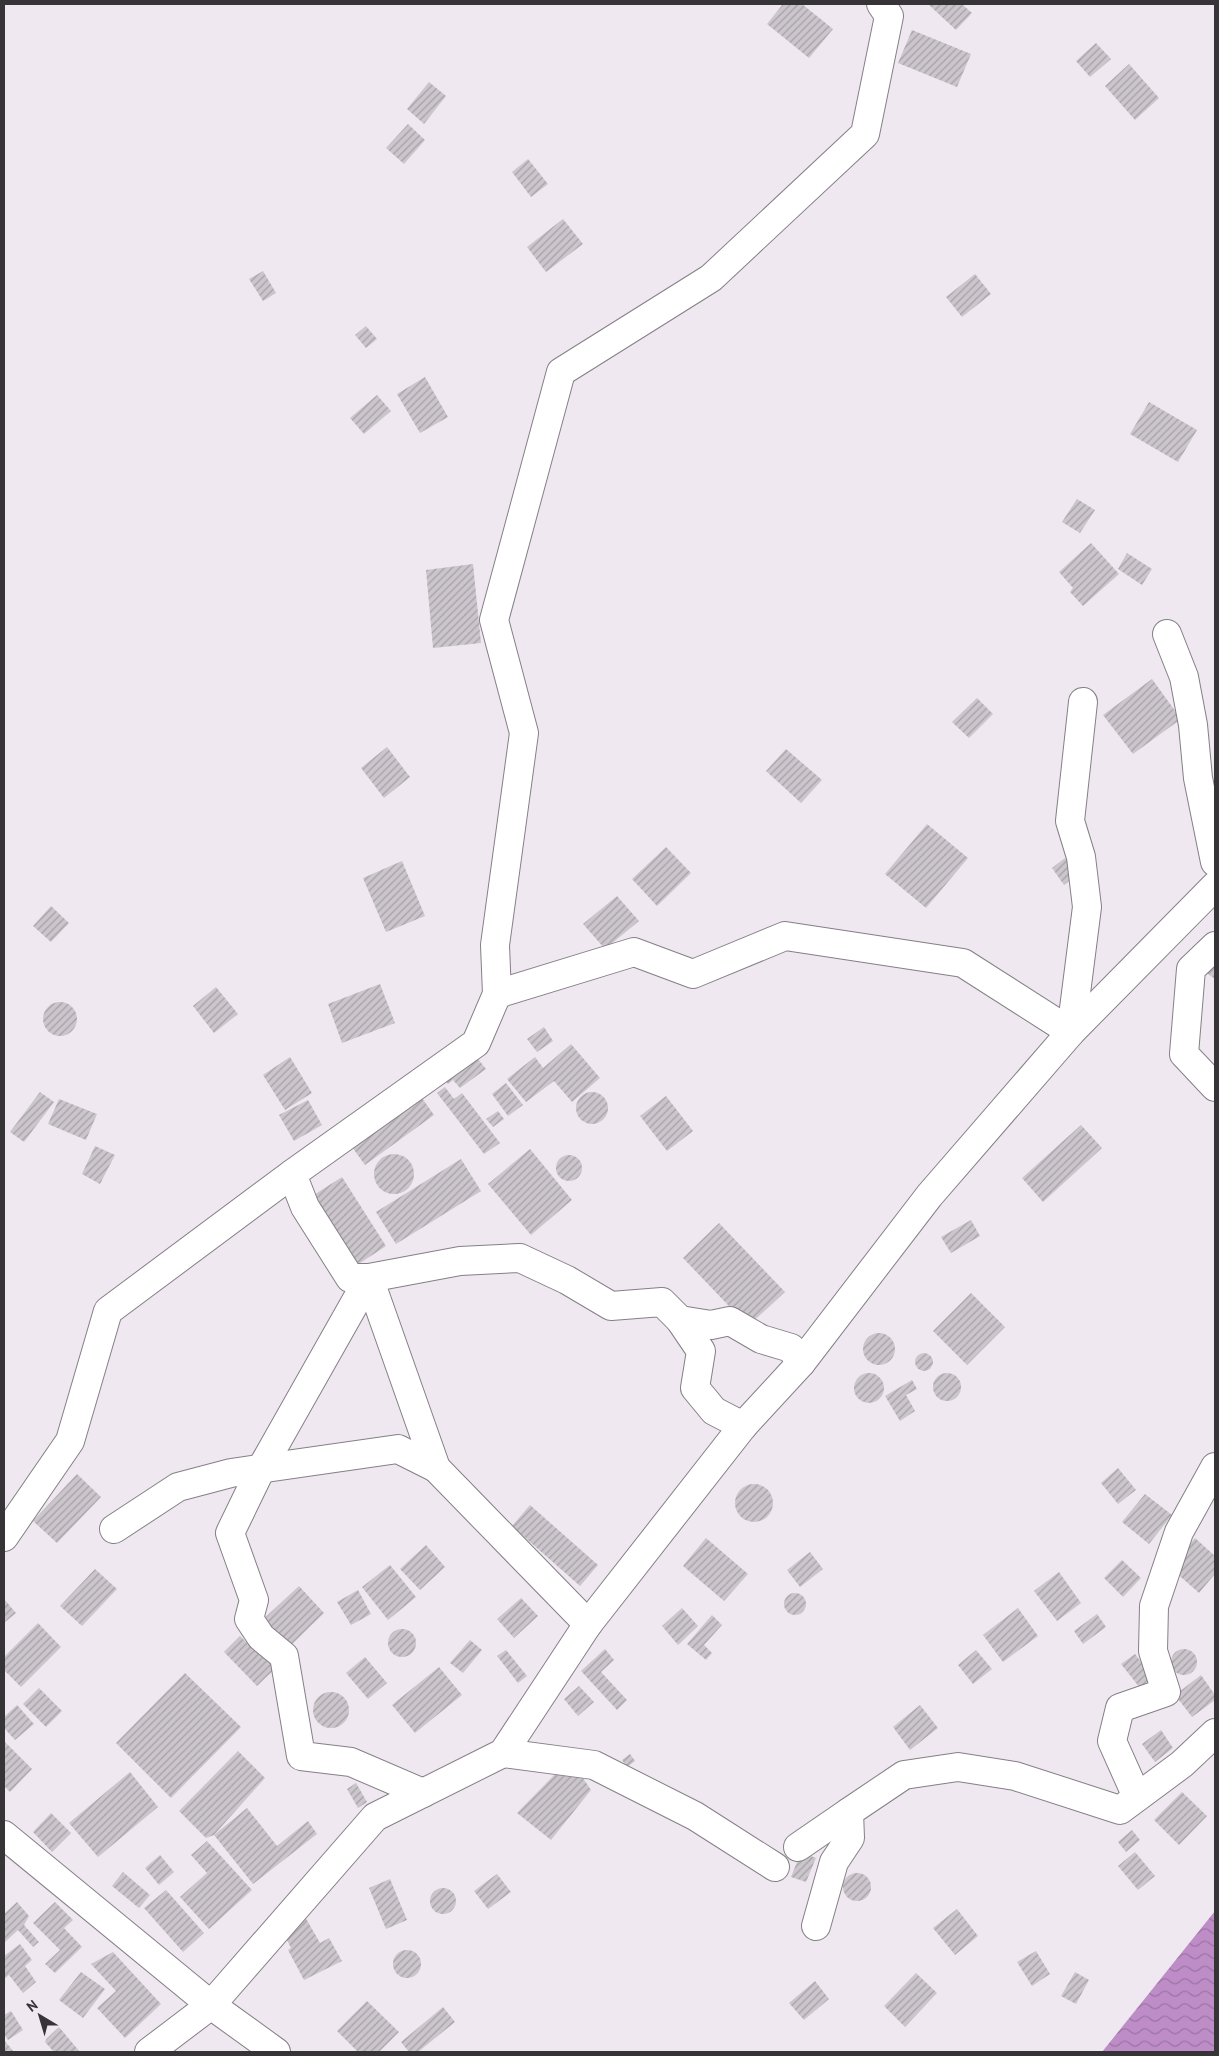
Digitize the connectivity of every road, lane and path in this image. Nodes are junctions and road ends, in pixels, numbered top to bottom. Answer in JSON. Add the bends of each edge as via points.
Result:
{"nodes":[{"id":1,"x":881,"y":4,"type":"edge"},
{"id":2,"x":1166,"y":634,"type":"dead end"},
{"id":3,"x":1083,"y":702,"type":"dead end"},
{"id":4,"x":1208,"y":799,"type":"edge"},
{"id":5,"x":1215,"y":862,"type":"edge"},
{"id":6,"x":1215,"y":886,"type":"edge"},
{"id":7,"x":1215,"y":946,"type":"edge"},
{"id":8,"x":498,"y":994,"type":"junction"},
{"id":9,"x":1071,"y":1032,"type":"junction"},
{"id":10,"x":1215,"y":1087,"type":"edge"},
{"id":11,"x":292,"y":1174,"type":"junction"},
{"id":12,"x":369,"y":1278,"type":"junction"},
{"id":13,"x":680,"y":1320,"type":"junction"},
{"id":14,"x":801,"y":1363,"type":"junction"},
{"id":15,"x":743,"y":1426,"type":"junction"},
{"id":16,"x":1215,"y":1467,"type":"edge"},
{"id":17,"x":436,"y":1468,"type":"junction"},
{"id":18,"x":261,"y":1469,"type":"junction"},
{"id":19,"x":114,"y":1529,"type":"dead end"},
{"id":20,"x":4,"y":1537,"type":"edge"},
{"id":21,"x":588,"y":1624,"type":"junction"},
{"id":22,"x":1215,"y":1733,"type":"edge"},
{"id":23,"x":503,"y":1753,"type":"junction"},
{"id":24,"x":423,"y":1792,"type":"junction"},
{"id":25,"x":1137,"y":1798,"type":"junction"},
{"id":26,"x":849,"y":1812,"type":"junction"},
{"id":27,"x":4,"y":1835,"type":"edge"},
{"id":28,"x":798,"y":1847,"type":"dead end"},
{"id":29,"x":775,"y":1867,"type":"dead end"},
{"id":30,"x":816,"y":1926,"type":"dead end"},
{"id":31,"x":212,"y":2006,"type":"junction"},
{"id":32,"x":148,"y":2052,"type":"edge"},
{"id":33,"x":276,"y":2052,"type":"edge"}],
"edges":[{"from":1,"to":8,"type":"street","via":[[889,16],[865,134],[711,278],[561,372],[494,620],[524,733],[495,945]]},
{"from":2,"to":4,"type":"street","via":[[1184,677]]},
{"from":3,"to":9,"type":"street","via":[[1070,821],[1081,857],[1087,907]]},
{"from":4,"to":5,"type":"street"},
{"from":6,"to":9,"type":"street"},
{"from":7,"to":10,"type":"street","via":[[1192,969],[1184,1054]]},
{"from":8,"to":9,"type":"street","via":[[634,952],[693,974],[786,936],[963,963]]},
{"from":8,"to":11,"type":"street","via":[[476,1043]]},
{"from":9,"to":14,"type":"street","via":[[929,1196]]},
{"from":11,"to":12,"type":"street","via":[[305,1207],[350,1278]]},
{"from":11,"to":20,"type":"street","via":[[108,1311],[70,1441]]},
{"from":12,"to":13,"type":"street","via":[[460,1261],[520,1258],[611,1306],[662,1302]]},
{"from":12,"to":17,"type":"street"},
{"from":12,"to":18,"type":"street"},
{"from":13,"to":14,"type":"street","via":[[711,1325],[730,1321],[762,1338],[791,1348]]},
{"from":13,"to":15,"type":"street","via":[[701,1352],[695,1388],[714,1410]]},
{"from":14,"to":15,"type":"street"},
{"from":15,"to":21,"type":"street"},
{"from":16,"to":25,"type":"street","via":[[1179,1532],[1154,1606],[1153,1651],[1166,1692],[1120,1708],[1112,1741]]},
{"from":17,"to":18,"type":"street","via":[[398,1449]]},
{"from":17,"to":21,"type":"street"},
{"from":18,"to":19,"type":"street","via":[[178,1487]]},
{"from":18,"to":24,"type":"street","via":[[230,1533],[254,1600],[249,1619],[261,1637],[284,1656],[301,1756],[351,1762]]},
{"from":21,"to":23,"type":"street"},
{"from":22,"to":25,"type":"street","via":[[1182,1764]]},
{"from":23,"to":24,"type":"street"},
{"from":23,"to":29,"type":"street","via":[[594,1766],[695,1816]]},
{"from":24,"to":31,"type":"street","via":[[375,1817]]},
{"from":25,"to":26,"type":"street","via":[[1120,1810],[1015,1776],[958,1767],[904,1775]]},
{"from":26,"to":28,"type":"street"},
{"from":26,"to":30,"type":"street","via":[[850,1838],[834,1862]]},
{"from":27,"to":31,"type":"street"},
{"from":31,"to":32,"type":"street"},
{"from":31,"to":33,"type":"street"}]}
